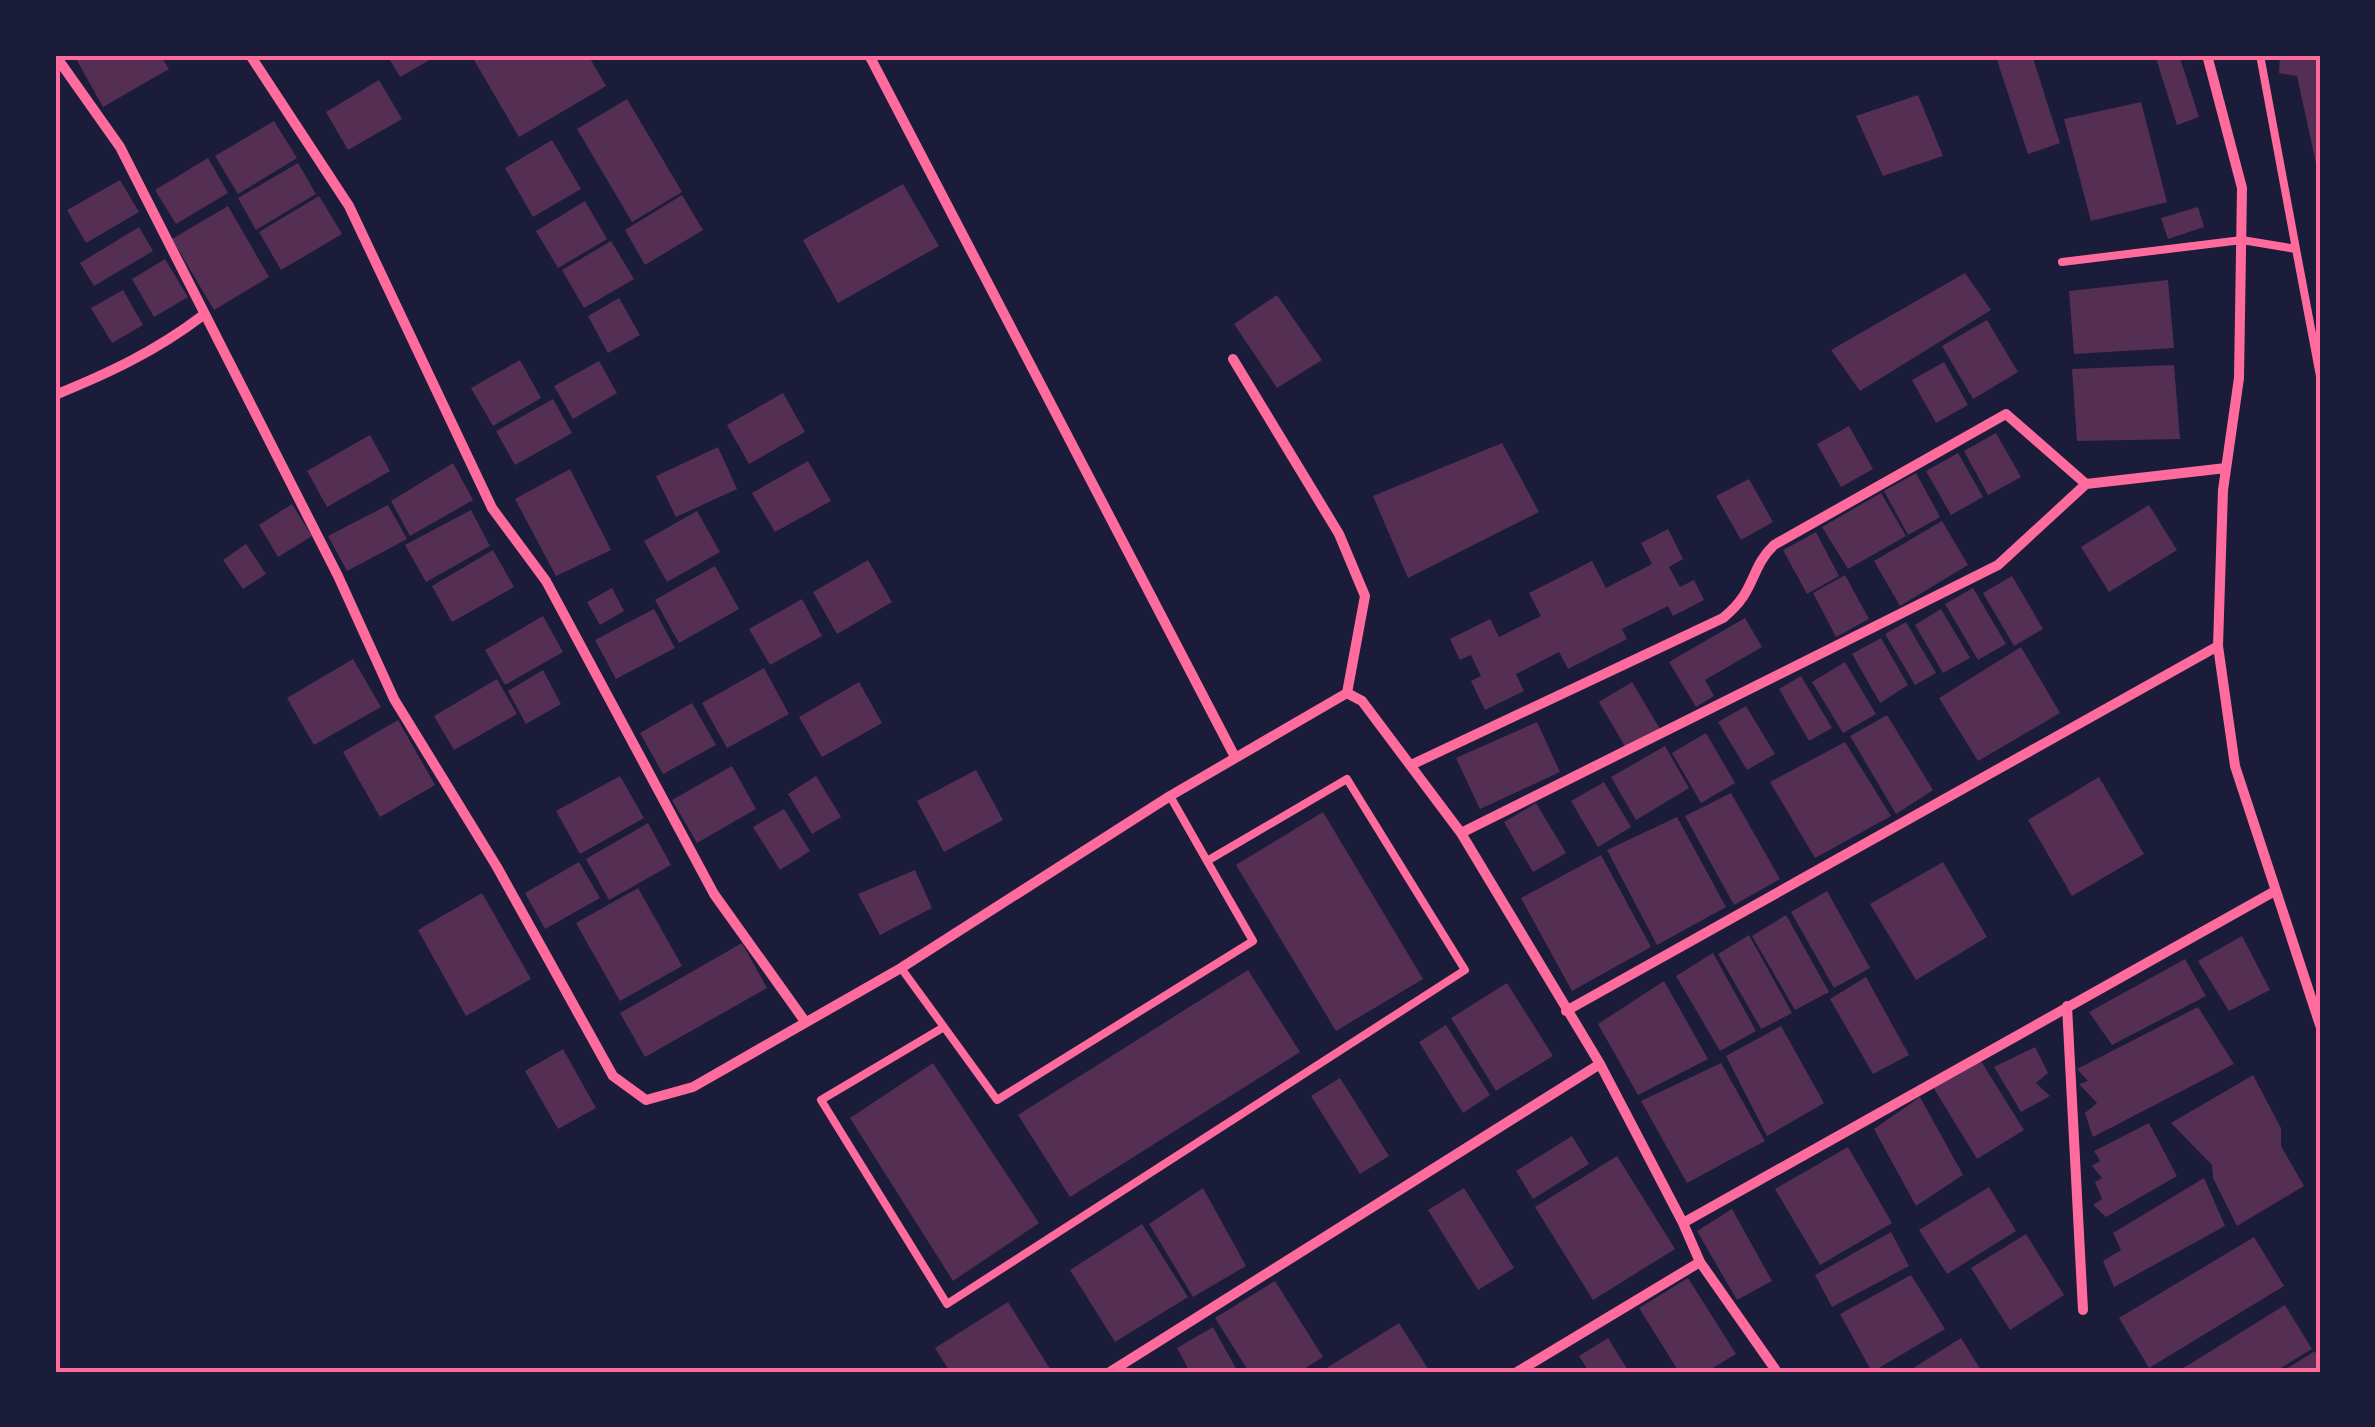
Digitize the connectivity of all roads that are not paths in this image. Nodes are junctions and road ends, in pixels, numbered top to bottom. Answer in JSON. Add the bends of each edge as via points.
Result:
{"nodes":[{"id":1,"x":56,"y":55,"type":"edge"},
{"id":2,"x":250,"y":55,"type":"edge"},
{"id":3,"x":869,"y":55,"type":"edge"},
{"id":4,"x":2207,"y":55,"type":"edge"},
{"id":5,"x":2260,"y":55,"type":"edge"},
{"id":6,"x":2242,"y":240,"type":"junction"},
{"id":7,"x":2296,"y":249,"type":"junction"},
{"id":8,"x":2062,"y":262,"type":"dead end"},
{"id":9,"x":202,"y":316,"type":"junction"},
{"id":10,"x":2316,"y":338,"type":"edge"},
{"id":11,"x":1234,"y":358,"type":"dead end"},
{"id":12,"x":2320,"y":376,"type":"edge"},
{"id":13,"x":55,"y":395,"type":"edge"},
{"id":14,"x":2226,"y":468,"type":"junction"},
{"id":15,"x":2086,"y":484,"type":"junction"},
{"id":16,"x":2218,"y":646,"type":"junction"},
{"id":17,"x":1348,"y":692,"type":"junction"},
{"id":18,"x":1235,"y":756,"type":"junction"},
{"id":19,"x":1412,"y":765,"type":"junction"},
{"id":20,"x":1170,"y":796,"type":"junction"},
{"id":21,"x":1460,"y":833,"type":"junction"},
{"id":22,"x":1207,"y":861,"type":"junction"},
{"id":23,"x":2275,"y":891,"type":"junction"},
{"id":24,"x":901,"y":968,"type":"junction"},
{"id":25,"x":2067,"y":1006,"type":"junction"},
{"id":26,"x":1566,"y":1011,"type":"junction"},
{"id":27,"x":804,"y":1020,"type":"junction"},
{"id":28,"x":2320,"y":1025,"type":"edge"},
{"id":29,"x":944,"y":1027,"type":"junction"},
{"id":30,"x":1600,"y":1064,"type":"junction"},
{"id":31,"x":1683,"y":1223,"type":"junction"},
{"id":32,"x":1700,"y":1262,"type":"junction"},
{"id":33,"x":2083,"y":1310,"type":"dead end"},
{"id":34,"x":1110,"y":1372,"type":"edge"},
{"id":35,"x":1517,"y":1372,"type":"edge"},
{"id":36,"x":1777,"y":1372,"type":"edge"}],
"edges":[{"from":1,"to":9,"type":"street","via":[[120,147]]},
{"from":2,"to":27,"type":"street","via":[[350,206],[492,508],[546,581],[714,894]]},
{"from":3,"to":18,"type":"street"},
{"from":4,"to":6,"type":"street","via":[[2242,188]]},
{"from":5,"to":7,"type":"lane"},
{"from":6,"to":7,"type":"lane"},
{"from":6,"to":8,"type":"lane"},
{"from":6,"to":14,"type":"street","via":[[2239,378]]},
{"from":7,"to":10,"type":"lane"},
{"from":9,"to":13,"type":"street","via":[[165,344]]},
{"from":9,"to":27,"type":"street","via":[[338,576],[394,700],[614,1076],[646,1100],[693,1087]]},
{"from":10,"to":12,"type":"lane"},
{"from":11,"to":17,"type":"street","via":[[1339,534],[1366,596]]},
{"from":14,"to":15,"type":"street"},
{"from":14,"to":16,"type":"street"},
{"from":15,"to":19,"type":"street","via":[[2006,414],[1774,545],[1760,558],[1751,590],[1723,618]]},
{"from":15,"to":21,"type":"street","via":[[1998,565]]},
{"from":16,"to":23,"type":"street","via":[[2235,766]]},
{"from":16,"to":26,"type":"street"},
{"from":17,"to":18,"type":"street"},
{"from":17,"to":19,"type":"street"},
{"from":18,"to":20,"type":"street"},
{"from":19,"to":21,"type":"street"},
{"from":20,"to":22,"type":"lane"},
{"from":20,"to":24,"type":"street"},
{"from":21,"to":26,"type":"street"},
{"from":22,"to":29,"type":"lane","via":[[1253,941],[997,1100]]},
{"from":22,"to":29,"type":"lane","via":[[1347,779],[1465,970],[948,1304],[821,1100]]},
{"from":23,"to":25,"type":"street"},
{"from":23,"to":28,"type":"street"},
{"from":24,"to":27,"type":"street"},
{"from":24,"to":29,"type":"lane"},
{"from":25,"to":31,"type":"street"},
{"from":25,"to":33,"type":"street"},
{"from":26,"to":30,"type":"street"},
{"from":30,"to":31,"type":"street"},
{"from":30,"to":34,"type":"street"},
{"from":31,"to":32,"type":"street"},
{"from":32,"to":35,"type":"street"},
{"from":32,"to":36,"type":"street"}]}
